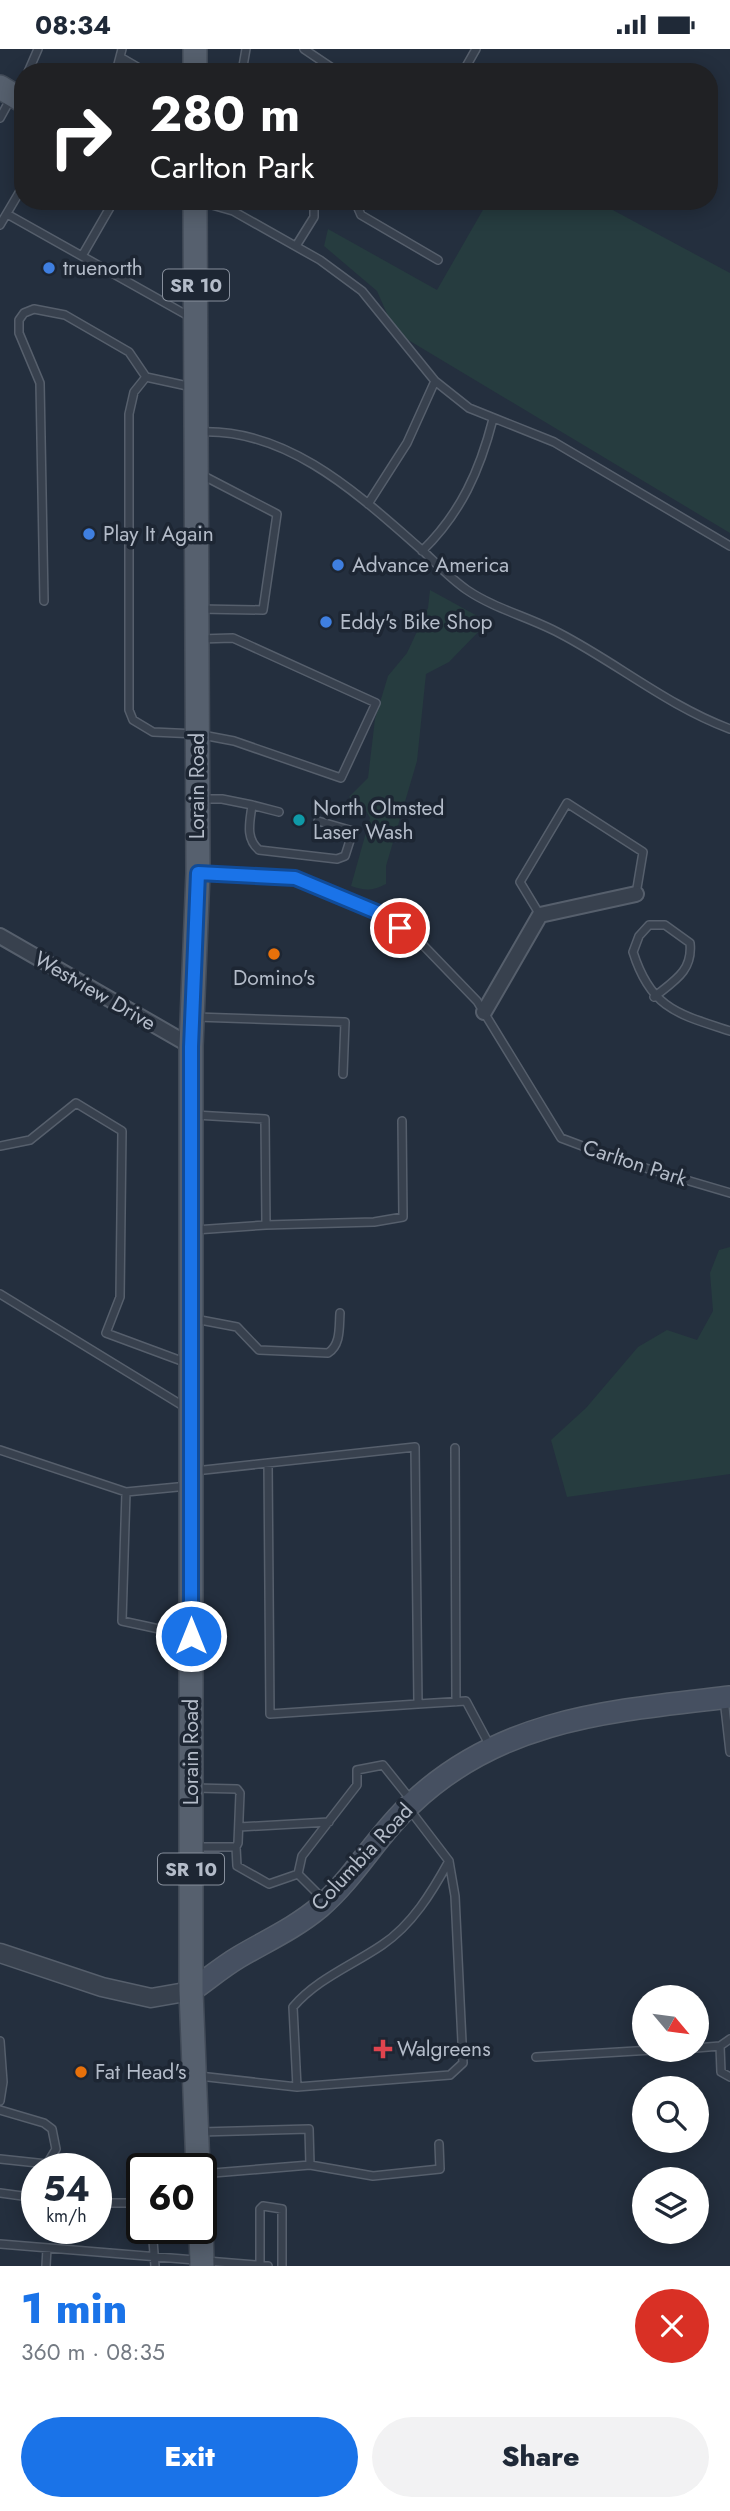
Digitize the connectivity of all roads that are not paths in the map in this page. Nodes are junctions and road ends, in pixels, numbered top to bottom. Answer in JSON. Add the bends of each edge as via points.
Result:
{"nodes":[{"id":1,"x":304,"y":49,"type":"edge"},
{"id":2,"x":325,"y":63,"type":"edge"},
{"id":3,"x":14,"y":94,"type":"edge"},
{"id":4,"x":0,"y":118,"type":"edge"},
{"id":5,"x":14,"y":201,"type":"edge"},
{"id":6,"x":109,"y":210,"type":"edge"},
{"id":7,"x":196,"y":210,"type":"edge"},
{"id":8,"x":229,"y":210,"type":"edge"},
{"id":9,"x":314,"y":210,"type":"edge"},
{"id":10,"x":358,"y":210,"type":"edge"},
{"id":11,"x":7,"y":214,"type":"junction"},
{"id":12,"x":0,"y":225,"type":"edge"},
{"id":13,"x":296,"y":246,"type":"junction"},
{"id":14,"x":82,"y":256,"type":"junction"},
{"id":15,"x":438,"y":260,"type":"dead end"},
{"id":16,"x":196,"y":321,"type":"junction"},
{"id":17,"x":146,"y":377,"type":"junction"},
{"id":18,"x":435,"y":381,"type":"junction"},
{"id":19,"x":196,"y":388,"type":"junction"},
{"id":20,"x":493,"y":419,"type":"junction"},
{"id":21,"x":196,"y":432,"type":"junction"},
{"id":22,"x":196,"y":472,"type":"junction"},
{"id":23,"x":368,"y":503,"type":"junction"},
{"id":24,"x":730,"y":546,"type":"edge"},
{"id":25,"x":422,"y":551,"type":"junction"},
{"id":26,"x":44,"y":600,"type":"dead end"},
{"id":27,"x":197,"y":609,"type":"junction"},
{"id":28,"x":197,"y":639,"type":"junction"},
{"id":29,"x":730,"y":729,"type":"edge"},
{"id":30,"x":197,"y":734,"type":"junction"},
{"id":31,"x":197,"y":799,"type":"junction"},
{"id":32,"x":251,"y":806,"type":"junction"},
{"id":33,"x":279,"y":812,"type":"dead end"},
{"id":34,"x":318,"y":821,"type":"dead end"},
{"id":35,"x":198,"y":873,"type":"junction"},
{"id":36,"x":636,"y":894,"type":"joint"},
{"id":37,"x":540,"y":915,"type":"junction"},
{"id":38,"x":0,"y":936,"type":"edge"},
{"id":39,"x":654,"y":997,"type":"junction"},
{"id":40,"x":484,"y":1012,"type":"junction"},
{"id":41,"x":192,"y":1017,"type":"junction"},
{"id":42,"x":730,"y":1031,"type":"edge"},
{"id":43,"x":191,"y":1047,"type":"junction"},
{"id":44,"x":343,"y":1074,"type":"dead end"},
{"id":45,"x":191,"y":1115,"type":"junction"},
{"id":46,"x":402,"y":1121,"type":"dead end"},
{"id":47,"x":0,"y":1146,"type":"edge"},
{"id":48,"x":730,"y":1193,"type":"edge"},
{"id":49,"x":266,"y":1224,"type":"junction"},
{"id":50,"x":191,"y":1230,"type":"junction"},
{"id":51,"x":0,"y":1294,"type":"edge"},
{"id":52,"x":340,"y":1313,"type":"dead end"},
{"id":53,"x":191,"y":1319,"type":"junction"},
{"id":54,"x":191,"y":1365,"type":"junction"},
{"id":55,"x":191,"y":1411,"type":"junction"},
{"id":56,"x":455,"y":1448,"type":"dead end"},
{"id":57,"x":0,"y":1450,"type":"edge"},
{"id":58,"x":268,"y":1463,"type":"junction"},
{"id":59,"x":191,"y":1478,"type":"junction"},
{"id":60,"x":126,"y":1492,"type":"junction"},
{"id":61,"x":191,"y":1636,"type":"junction"},
{"id":62,"x":727,"y":1697,"type":"edge"},
{"id":63,"x":456,"y":1702,"type":"junction"},
{"id":64,"x":418,"y":1704,"type":"junction"},
{"id":65,"x":490,"y":1746,"type":"junction"},
{"id":66,"x":730,"y":1752,"type":"edge"},
{"id":67,"x":191,"y":1788,"type":"junction"},
{"id":68,"x":410,"y":1804,"type":"junction"},
{"id":69,"x":329,"y":1822,"type":"junction"},
{"id":70,"x":239,"y":1827,"type":"junction"},
{"id":71,"x":191,"y":1847,"type":"junction"},
{"id":72,"x":236,"y":1847,"type":"junction"},
{"id":73,"x":449,"y":1861,"type":"junction"},
{"id":74,"x":298,"y":1874,"type":"junction"},
{"id":75,"x":326,"y":1902,"type":"junction"},
{"id":76,"x":0,"y":1953,"type":"edge"},
{"id":77,"x":191,"y":1991,"type":"junction"},
{"id":78,"x":730,"y":2039,"type":"edge"},
{"id":79,"x":0,"y":2041,"type":"edge"},
{"id":80,"x":720,"y":2046,"type":"junction"},
{"id":81,"x":709,"y":2047,"type":"edge"},
{"id":82,"x":632,"y":2051,"type":"edge"},
{"id":83,"x":536,"y":2057,"type":"dead end"},
{"id":84,"x":195,"y":2075,"type":"junction"},
{"id":85,"x":730,"y":2077,"type":"edge"},
{"id":86,"x":297,"y":2087,"type":"junction"},
{"id":87,"x":0,"y":2101,"type":"edge"},
{"id":88,"x":0,"y":2110,"type":"edge"},
{"id":89,"x":197,"y":2132,"type":"junction"},
{"id":90,"x":439,"y":2144,"type":"dead end"},
{"id":91,"x":198,"y":2153,"type":"edge"},
{"id":92,"x":0,"y":2159,"type":"edge"},
{"id":93,"x":310,"y":2165,"type":"junction"},
{"id":94,"x":217,"y":2173,"type":"edge"},
{"id":95,"x":0,"y":2193,"type":"edge"},
{"id":96,"x":21,"y":2196,"type":"edge"},
{"id":97,"x":0,"y":2244,"type":"edge"},
{"id":98,"x":154,"y":2244,"type":"edge"},
{"id":99,"x":201,"y":2244,"type":"edge"},
{"id":100,"x":47,"y":2248,"type":"junction"},
{"id":101,"x":155,"y":2257,"type":"junction"},
{"id":102,"x":202,"y":2263,"type":"edge"},
{"id":103,"x":262,"y":2265,"type":"edge"},
{"id":104,"x":46,"y":2266,"type":"edge"},
{"id":105,"x":155,"y":2266,"type":"edge"},
{"id":106,"x":282,"y":2266,"type":"edge"}],
"edges":[{"from":1,"to":2,"type":"lane"},
{"from":3,"to":4,"type":"lane"},
{"from":5,"to":11,"type":"lane"},
{"from":6,"to":14,"type":"lane"},
{"from":7,"to":16,"type":"main road","name":"Lorain Road","number":"SR 10"},
{"from":8,"to":13,"type":"lane"},
{"from":9,"to":13,"type":"lane","via":[[314,218]]},
{"from":10,"to":15,"type":"lane"},
{"from":11,"to":12,"type":"lane"},
{"from":11,"to":14,"type":"lane"},
{"from":13,"to":18,"type":"lane","via":[[362,291]]},
{"from":14,"to":16,"type":"lane"},
{"from":16,"to":19,"type":"main road","name":"Lorain Road","number":"SR 10"},
{"from":17,"to":19,"type":"lane"},
{"from":17,"to":26,"type":"lane","via":[[129,352],[65,314],[34,309],[19,320],[19,334],[40,383]]},
{"from":17,"to":30,"type":"lane","via":[[134,392],[129,414],[129,710],[133,720],[153,732]]},
{"from":18,"to":20,"type":"lane","via":[[469,408]]},
{"from":18,"to":23,"type":"lane","via":[[407,443]]},
{"from":19,"to":21,"type":"main road","name":"Lorain Road","number":"SR 10"},
{"from":20,"to":24,"type":"lane","via":[[554,442]]},
{"from":20,"to":25,"type":"lane","via":[[474,480],[457,510]]},
{"from":21,"to":22,"type":"main road","name":"Lorain Road","number":"SR 10"},
{"from":21,"to":23,"type":"lane","via":[[222,431],[282,449],[318,467]]},
{"from":22,"to":27,"type":"main road","name":"Lorain Road","number":"SR 10"},
{"from":22,"to":27,"type":"lane","via":[[277,514],[263,610]]},
{"from":23,"to":25,"type":"lane"},
{"from":25,"to":29,"type":"lane","via":[[485,600],[560,633],[699,718]]},
{"from":27,"to":28,"type":"main road","name":"Lorain Road","number":"SR 10"},
{"from":28,"to":30,"type":"main road","name":"Lorain Road","number":"SR 10"},
{"from":28,"to":30,"type":"lane","via":[[233,638],[376,703],[341,778],[234,741]]},
{"from":30,"to":31,"type":"main road","name":"Lorain Road","number":"SR 10"},
{"from":31,"to":32,"type":"lane"},
{"from":31,"to":35,"type":"main road","name":"Lorain Road","number":"SR 10"},
{"from":32,"to":33,"type":"lane"},
{"from":32,"to":34,"type":"lane","via":[[249,834],[259,850],[337,859],[345,856],[354,831]]},
{"from":35,"to":40,"type":"lane","name":"Carlton Park","via":[[295,878],[379,913],[422,944]]},
{"from":35,"to":41,"type":"main road","name":"Lorain Road","number":"SR 10"},
{"from":36,"to":37,"type":"street"},
{"from":36,"to":37,"type":"lane","via":[[643,852],[567,803],[520,882]]},
{"from":37,"to":40,"type":"street"},
{"from":38,"to":43,"type":"street","name":"Westview Drive"},
{"from":39,"to":39,"type":"lane","via":[[633,952],[649,925],[665,925],[690,943],[691,956],[685,972]]},
{"from":39,"to":42,"type":"lane","via":[[692,1019]]},
{"from":40,"to":48,"type":"lane","name":"Carlton Park","via":[[561,1138]]},
{"from":41,"to":43,"type":"main road","name":"Lorain Road","number":"SR 10"},
{"from":41,"to":44,"type":"lane","via":[[345,1022]]},
{"from":43,"to":45,"type":"main road","name":"Lorain Road","number":"SR 10"},
{"from":45,"to":49,"type":"lane","via":[[265,1119]]},
{"from":45,"to":50,"type":"main road","name":"Lorain Road","number":"SR 10"},
{"from":46,"to":49,"type":"lane","via":[[403,1217],[374,1222]]},
{"from":47,"to":54,"type":"lane","via":[[30,1140],[76,1103],[122,1131],[120,1297],[106,1333]]},
{"from":49,"to":50,"type":"lane"},
{"from":50,"to":53,"type":"main road","name":"Lorain Road","number":"SR 10"},
{"from":51,"to":55,"type":"lane"},
{"from":52,"to":53,"type":"lane","via":[[338,1338],[328,1353],[259,1350],[237,1327]]},
{"from":53,"to":54,"type":"main road","name":"Lorain Road","number":"SR 10"},
{"from":54,"to":55,"type":"main road","name":"Lorain Road","number":"SR 10"},
{"from":55,"to":59,"type":"main road","name":"Lorain Road","number":"SR 10"},
{"from":56,"to":63,"type":"lane"},
{"from":57,"to":60,"type":"lane"},
{"from":58,"to":59,"type":"lane"},
{"from":58,"to":64,"type":"lane","via":[[270,1714]]},
{"from":58,"to":64,"type":"lane","via":[[415,1447]]},
{"from":59,"to":60,"type":"lane"},
{"from":59,"to":61,"type":"main road","name":"Lorain Road","number":"SR 10"},
{"from":60,"to":61,"type":"lane","via":[[122,1621]]},
{"from":61,"to":67,"type":"main road","name":"Lorain Road","number":"SR 10"},
{"from":62,"to":65,"type":"main road","name":"Columbia Road","via":[[570,1720]]},
{"from":62,"to":66,"type":"lane"},
{"from":63,"to":64,"type":"lane"},
{"from":63,"to":65,"type":"lane","via":[[470,1703]]},
{"from":65,"to":68,"type":"main road","name":"Columbia Road","via":[[444,1773]]},
{"from":67,"to":70,"type":"lane","via":[[237,1789]]},
{"from":67,"to":71,"type":"main road","name":"Lorain Road","number":"SR 10"},
{"from":68,"to":69,"type":"lane","via":[[383,1765],[357,1770],[357,1785]]},
{"from":68,"to":73,"type":"lane"},
{"from":68,"to":75,"type":"main road","name":"Columbia Road"},
{"from":69,"to":70,"type":"lane"},
{"from":69,"to":74,"type":"lane","via":[[302,1856]]},
{"from":70,"to":72,"type":"lane"},
{"from":71,"to":72,"type":"lane"},
{"from":71,"to":77,"type":"main road","name":"Lorain Road","number":"SR 10"},
{"from":72,"to":74,"type":"lane","via":[[237,1866],[269,1884]]},
{"from":73,"to":86,"type":"lane","via":[[428,1900],[384,1944],[309,1989],[293,2007]]},
{"from":73,"to":86,"type":"lane","via":[[455,1896],[463,2063],[450,2075]]},
{"from":74,"to":75,"type":"lane"},
{"from":75,"to":77,"type":"main road","name":"Columbia Road"},
{"from":76,"to":77,"type":"street","name":"Columbia Road","via":[[151,1999]]},
{"from":77,"to":84,"type":"main road","name":"Lorain Road","number":"SR 10"},
{"from":78,"to":80,"type":"lane"},
{"from":79,"to":87,"type":"lane"},
{"from":80,"to":81,"type":"lane"},
{"from":80,"to":85,"type":"lane","via":[[721,2072]]},
{"from":82,"to":83,"type":"lane"},
{"from":84,"to":86,"type":"lane"},
{"from":84,"to":89,"type":"main road","name":"Lorain Road","number":"SR 10"},
{"from":88,"to":92,"type":"lane","via":[[44,2123],[52,2129],[56,2149],[47,2164]]},
{"from":89,"to":91,"type":"main road","name":"Lorain Road","number":"SR 10"},
{"from":89,"to":93,"type":"lane","via":[[309,2129]]},
{"from":90,"to":93,"type":"lane","via":[[440,2169],[373,2176]]},
{"from":93,"to":94,"type":"lane"},
{"from":95,"to":96,"type":"lane"},
{"from":97,"to":100,"type":"lane"},
{"from":98,"to":101,"type":"lane"},
{"from":99,"to":102,"type":"main road"},
{"from":100,"to":101,"type":"lane"},
{"from":100,"to":104,"type":"lane"},
{"from":101,"to":102,"type":"lane"},
{"from":101,"to":105,"type":"lane"},
{"from":102,"to":103,"type":"lane"},
{"from":103,"to":106,"type":"lane","via":[[260,2209],[278,2206],[282,2209]]}]}
